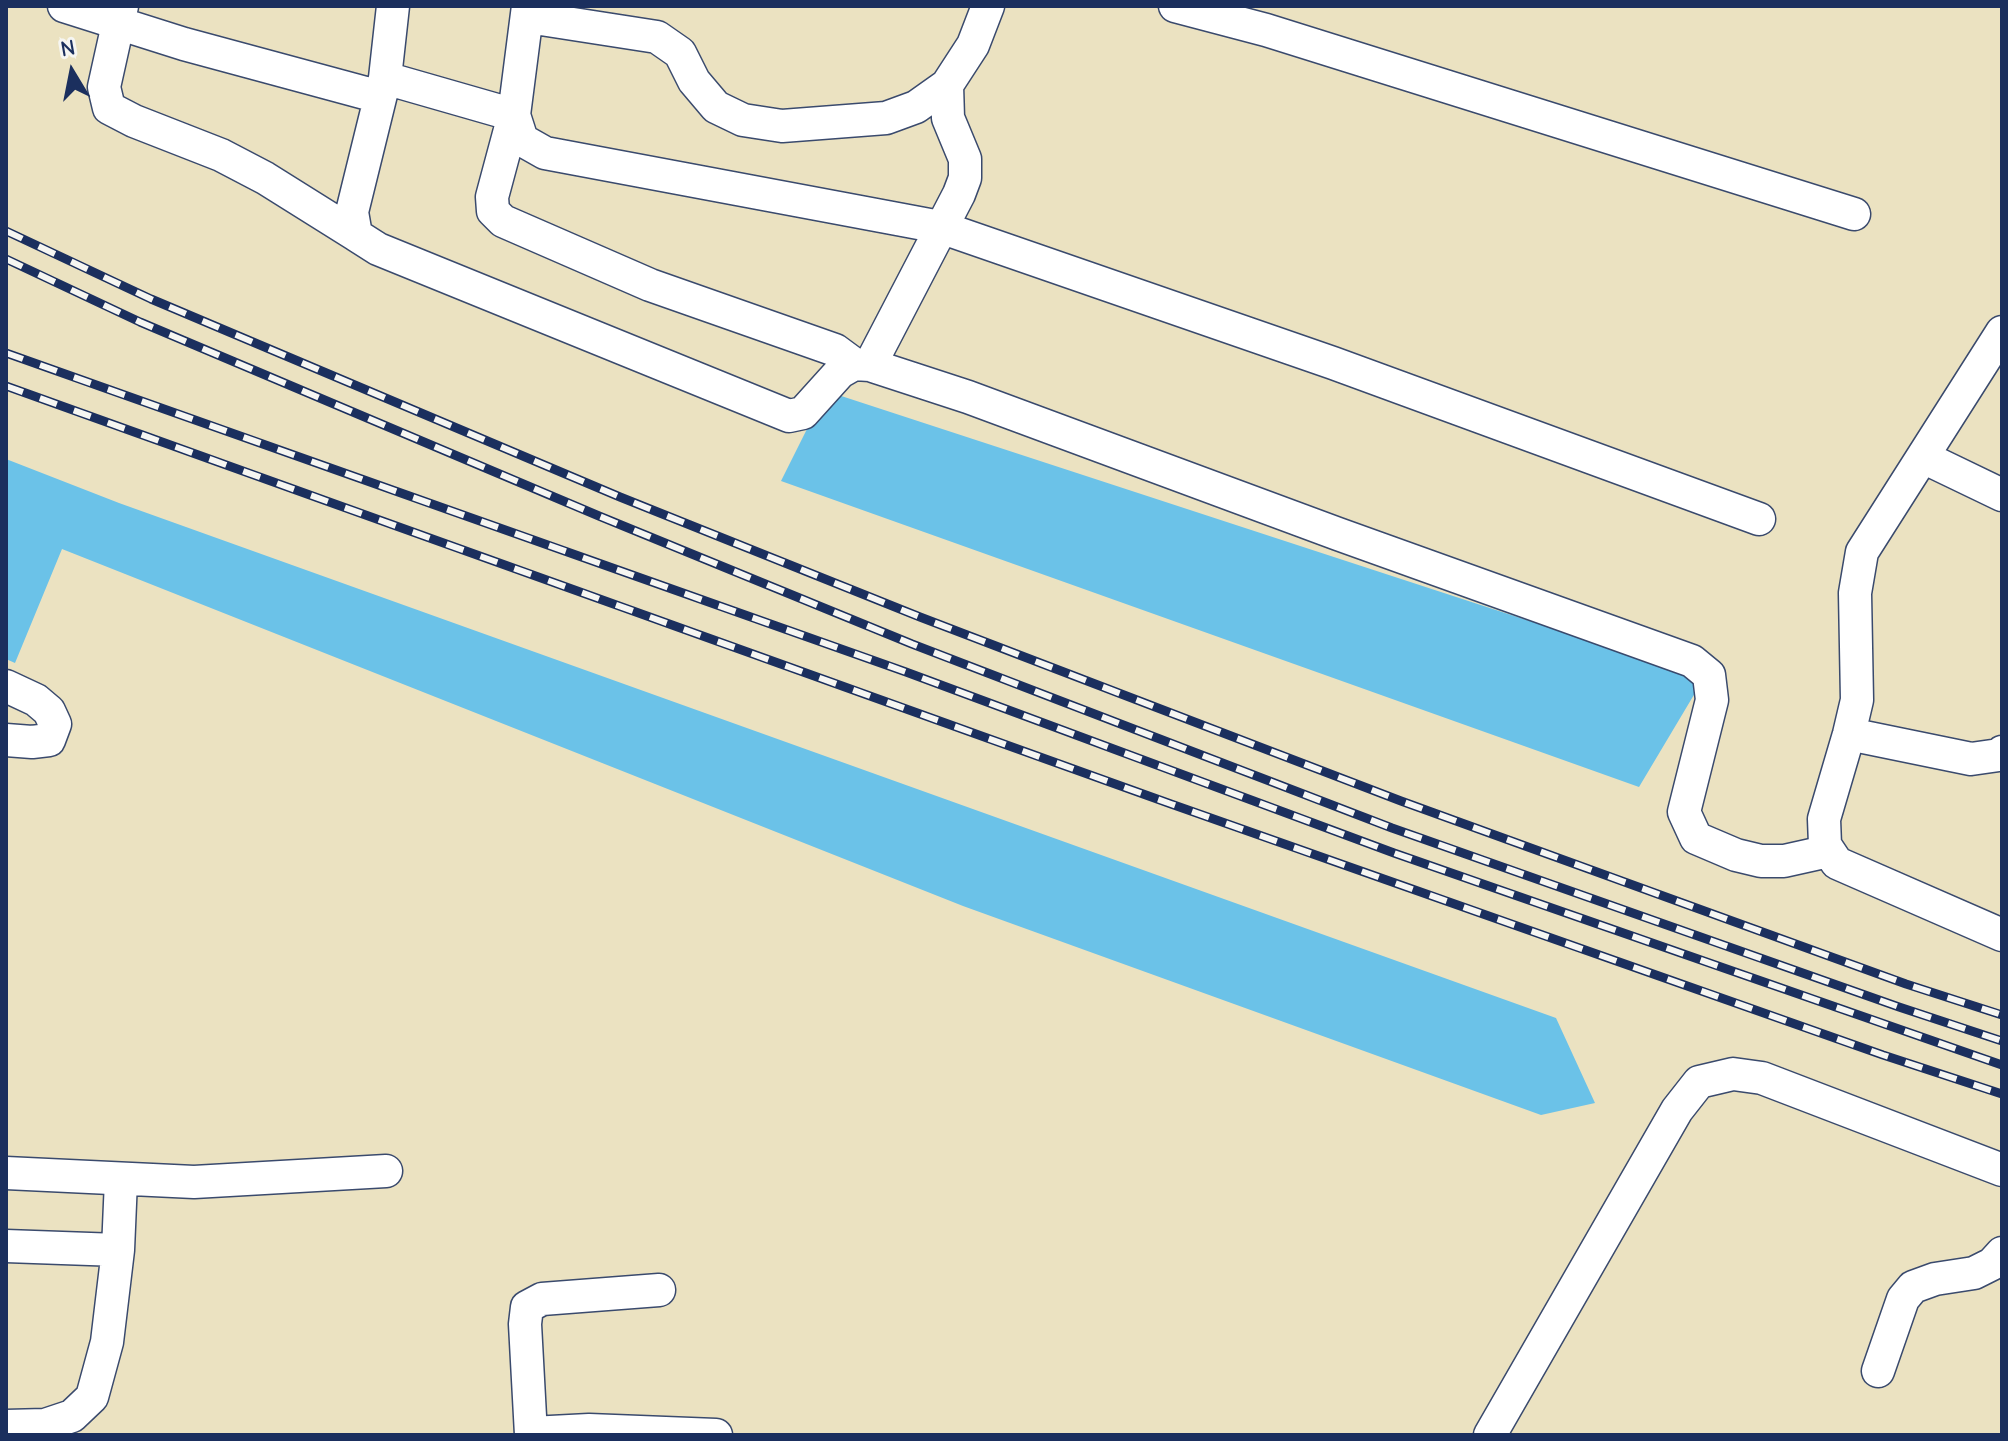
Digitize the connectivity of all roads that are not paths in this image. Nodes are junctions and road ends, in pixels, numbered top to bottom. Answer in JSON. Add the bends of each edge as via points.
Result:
{"nodes":[{"id":1,"x":64,"y":6,"type":"edge"},
{"id":2,"x":393,"y":6,"type":"edge"},
{"id":3,"x":988,"y":6,"type":"edge"},
{"id":4,"x":1175,"y":6,"type":"edge"},
{"id":5,"x":528,"y":11,"type":"edge"},
{"id":6,"x":121,"y":15,"type":"edge"},
{"id":7,"x":947,"y":85,"type":"junction"},
{"id":8,"x":382,"y":88,"type":"junction"},
{"id":9,"x":514,"y":115,"type":"junction"},
{"id":10,"x":1854,"y":214,"type":"dead end"},
{"id":11,"x":940,"y":227,"type":"junction"},
{"id":12,"x":356,"y":235,"type":"junction"},
{"id":13,"x":2002,"y":332,"type":"edge"},
{"id":14,"x":862,"y":365,"type":"junction"},
{"id":15,"x":1923,"y":457,"type":"junction"},
{"id":16,"x":2002,"y":495,"type":"edge"},
{"id":17,"x":1759,"y":519,"type":"dead end"},
{"id":18,"x":6,"y":686,"type":"edge"},
{"id":19,"x":1849,"y":734,"type":"junction"},
{"id":20,"x":6,"y":740,"type":"edge"},
{"id":21,"x":2002,"y":752,"type":"edge"},
{"id":22,"x":1829,"y":851,"type":"junction"},
{"id":23,"x":2002,"y":935,"type":"edge"},
{"id":24,"x":2002,"y":1170,"type":"edge"},
{"id":25,"x":386,"y":1171,"type":"dead end"},
{"id":26,"x":6,"y":1173,"type":"edge"},
{"id":27,"x":121,"y":1180,"type":"junction"},
{"id":28,"x":6,"y":1246,"type":"edge"},
{"id":29,"x":118,"y":1250,"type":"junction"},
{"id":30,"x":2002,"y":1253,"type":"edge"},
{"id":31,"x":659,"y":1290,"type":"dead end"},
{"id":32,"x":1878,"y":1371,"type":"dead end"},
{"id":33,"x":6,"y":1426,"type":"edge"},
{"id":34,"x":531,"y":1434,"type":"edge"},
{"id":35,"x":716,"y":1435,"type":"edge"},
{"id":36,"x":1490,"y":1435,"type":"edge"}],
"edges":[{"from":1,"to":6,"type":"street"},
{"from":2,"to":8,"type":"street"},
{"from":3,"to":7,"type":"street","via":[[973,45]]},
{"from":4,"to":10,"type":"street"},
{"from":5,"to":7,"type":"street","via":[[657,37],[680,53],[716,107],[743,120],[782,126],[886,118],[916,107]]},
{"from":5,"to":9,"type":"street"},
{"from":6,"to":8,"type":"street","via":[[250,63]]},
{"from":6,"to":12,"type":"street","via":[[104,87],[109,108],[221,155]]},
{"from":7,"to":11,"type":"street","via":[[948,118],[965,159],[965,178]]},
{"from":8,"to":9,"type":"street"},
{"from":8,"to":12,"type":"street","via":[[352,212]]},
{"from":9,"to":11,"type":"street","via":[[522,140],[545,153]]},
{"from":9,"to":14,"type":"street","via":[[492,197],[493,211],[503,221],[650,285],[835,350]]},
{"from":11,"to":14,"type":"street"},
{"from":11,"to":17,"type":"street"},
{"from":12,"to":14,"type":"street","via":[[378,249],[789,416],[803,413],[840,372]]},
{"from":13,"to":15,"type":"street"},
{"from":14,"to":22,"type":"street","via":[[997,407],[1692,661],[1709,675],[1712,700],[1684,812],[1696,838],[1761,861]]},
{"from":15,"to":16,"type":"street"},
{"from":15,"to":19,"type":"street","via":[[1862,552],[1855,593],[1857,700]]},
{"from":18,"to":20,"type":"street","via":[[36,700],[55,724],[49,740]]},
{"from":19,"to":21,"type":"street","via":[[1971,759]]},
{"from":19,"to":22,"type":"street","via":[[1824,819]]},
{"from":22,"to":23,"type":"street","via":[[1837,863]]},
{"from":24,"to":36,"type":"street","via":[[1762,1078],[1733,1074],[1699,1082],[1677,1110]]},
{"from":25,"to":27,"type":"street","via":[[250,1181]]},
{"from":26,"to":27,"type":"street"},
{"from":27,"to":29,"type":"street"},
{"from":28,"to":29,"type":"street"},
{"from":29,"to":33,"type":"street","via":[[107,1342],[92,1397],[72,1416],[45,1425]]},
{"from":30,"to":32,"type":"street","via":[[1974,1273],[1913,1287],[1903,1299]]},
{"from":31,"to":34,"type":"street","via":[[542,1299],[527,1307]]},
{"from":34,"to":35,"type":"street","via":[[589,1430]]}]}
